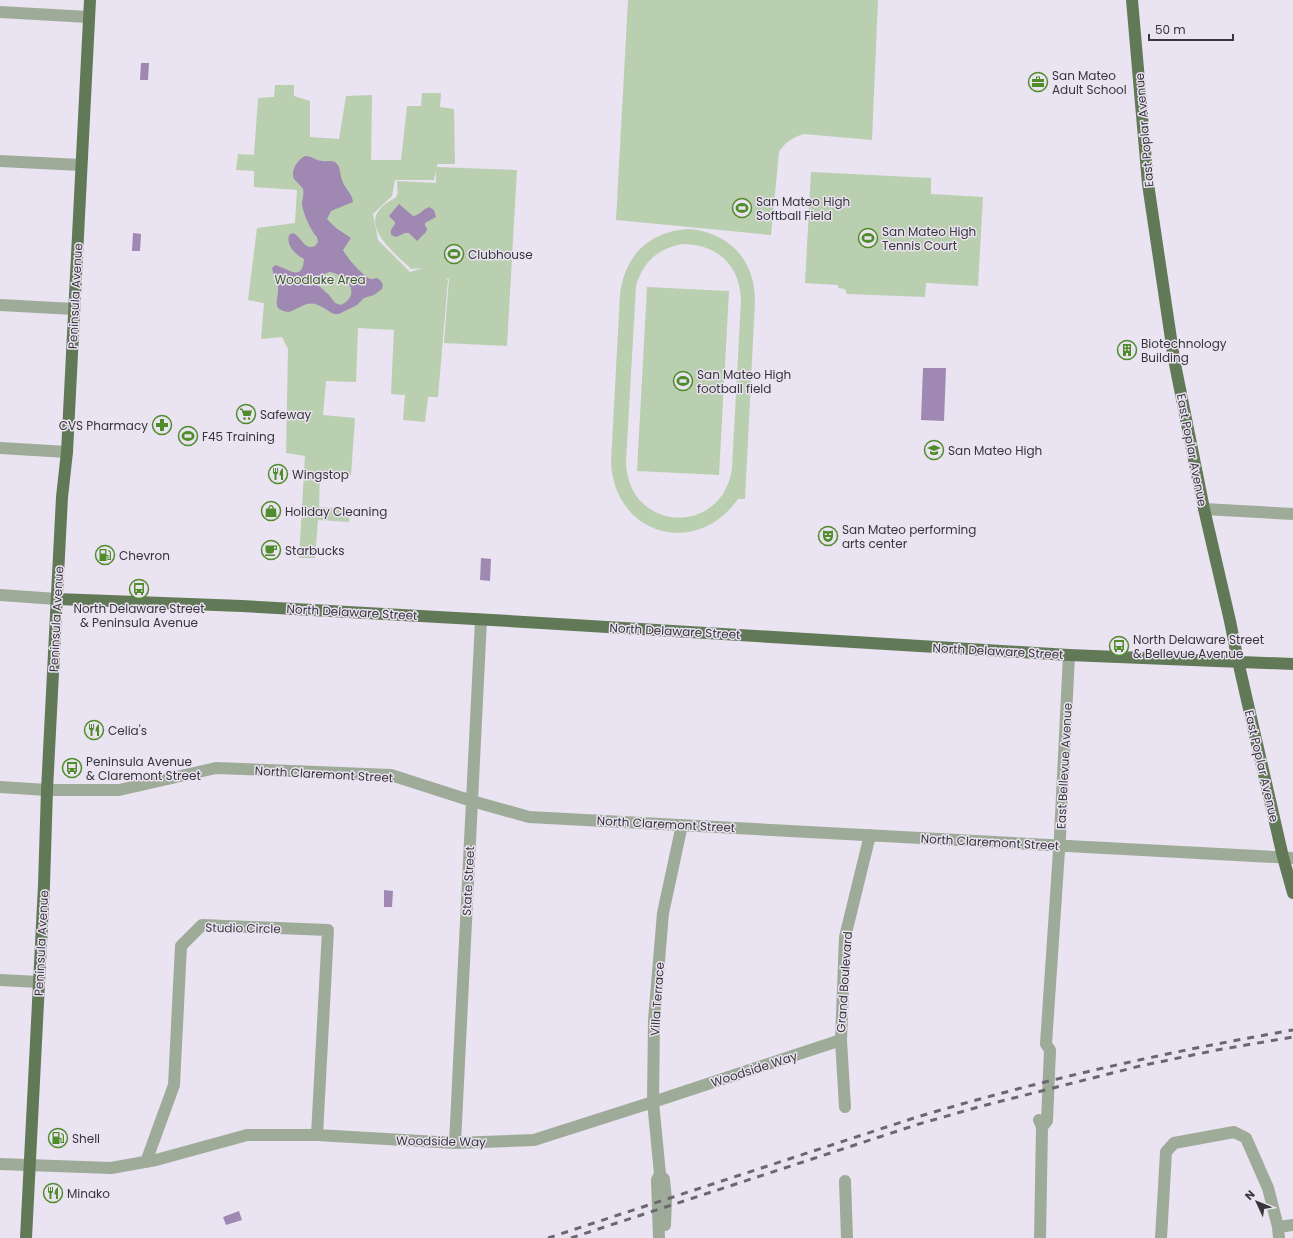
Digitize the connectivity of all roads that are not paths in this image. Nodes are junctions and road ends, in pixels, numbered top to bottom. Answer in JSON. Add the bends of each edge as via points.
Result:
{"nodes":[{"id":1,"x":90,"y":0,"type":"edge"},
{"id":2,"x":1132,"y":0,"type":"edge"},
{"id":3,"x":0,"y":12,"type":"edge"},
{"id":4,"x":88,"y":17,"type":"junction"},
{"id":5,"x":0,"y":161,"type":"edge"},
{"id":6,"x":81,"y":165,"type":"junction"},
{"id":7,"x":0,"y":305,"type":"edge"},
{"id":8,"x":74,"y":309,"type":"junction"},
{"id":9,"x":0,"y":448,"type":"edge"},
{"id":10,"x":67,"y":452,"type":"junction"},
{"id":11,"x":1204,"y":509,"type":"junction"},
{"id":12,"x":1293,"y":514,"type":"edge"},
{"id":13,"x":0,"y":595,"type":"edge"},
{"id":14,"x":57,"y":598,"type":"junction"},
{"id":15,"x":481,"y":620,"type":"junction"},
{"id":16,"x":1069,"y":655,"type":"junction"},
{"id":17,"x":1238,"y":661,"type":"junction"},
{"id":18,"x":1293,"y":664,"type":"edge"},
{"id":19,"x":0,"y":787,"type":"edge"},
{"id":20,"x":47,"y":790,"type":"junction"},
{"id":21,"x":472,"y":801,"type":"junction"},
{"id":22,"x":682,"y":825,"type":"junction"},
{"id":23,"x":870,"y":835,"type":"junction"},
{"id":24,"x":1060,"y":845,"type":"junction"},
{"id":25,"x":1288,"y":857,"type":"edge"},
{"id":26,"x":1293,"y":892,"type":"edge"},
{"id":27,"x":0,"y":980,"type":"edge"},
{"id":28,"x":39,"y":982,"type":"junction"},
{"id":29,"x":841,"y":1040,"type":"junction"},
{"id":30,"x":653,"y":1102,"type":"junction"},
{"id":31,"x":844,"y":1107,"type":"dead end"},
{"id":32,"x":317,"y":1135,"type":"junction"},
{"id":33,"x":455,"y":1143,"type":"junction"},
{"id":34,"x":146,"y":1162,"type":"junction"},
{"id":35,"x":0,"y":1164,"type":"edge"},
{"id":36,"x":30,"y":1166,"type":"junction"},
{"id":37,"x":660,"y":1174,"type":"junction"},
{"id":38,"x":845,"y":1181,"type":"dead end"},
{"id":39,"x":1293,"y":1225,"type":"edge"},
{"id":40,"x":1279,"y":1232,"type":"edge"},
{"id":41,"x":26,"y":1238,"type":"edge"},
{"id":42,"x":659,"y":1238,"type":"edge"},
{"id":43,"x":665,"y":1238,"type":"edge"},
{"id":44,"x":847,"y":1238,"type":"edge"},
{"id":45,"x":1040,"y":1238,"type":"edge"},
{"id":46,"x":1161,"y":1238,"type":"edge"}],
"edges":[{"from":1,"to":4,"type":"main road","name":"Peninsula Avenue"},
{"from":2,"to":11,"type":"main road","name":"East Poplar Avenue","via":[[1150,196],[1174,359]]},
{"from":3,"to":4,"type":"street"},
{"from":4,"to":6,"type":"main road","name":"Peninsula Avenue"},
{"from":5,"to":6,"type":"street"},
{"from":6,"to":8,"type":"main road","name":"Peninsula Avenue"},
{"from":7,"to":8,"type":"street"},
{"from":8,"to":10,"type":"main road","name":"Peninsula Avenue"},
{"from":9,"to":10,"type":"street"},
{"from":10,"to":14,"type":"main road","name":"Peninsula Avenue"},
{"from":11,"to":12,"type":"street"},
{"from":11,"to":17,"type":"main road","name":"East Poplar Avenue"},
{"from":13,"to":14,"type":"street"},
{"from":14,"to":15,"type":"main road","name":"North Delaware Street"},
{"from":14,"to":20,"type":"main road","name":"Peninsula Avenue"},
{"from":15,"to":16,"type":"main road","name":"North Delaware Street"},
{"from":15,"to":21,"type":"street","name":"State Street"},
{"from":16,"to":17,"type":"main road","name":"North Delaware Street"},
{"from":16,"to":24,"type":"street","name":"East Bellevue Avenue"},
{"from":17,"to":18,"type":"main road","name":"North Delaware Street"},
{"from":17,"to":25,"type":"main road","name":"East Poplar Avenue"},
{"from":19,"to":20,"type":"street","name":"North Claremont Street"},
{"from":20,"to":21,"type":"street","name":"North Claremont Street","via":[[119,790],[216,768],[391,775]]},
{"from":20,"to":28,"type":"main road","name":"Peninsula Avenue"},
{"from":21,"to":22,"type":"street","name":"North Claremont Street","via":[[530,817]]},
{"from":21,"to":33,"type":"street","name":"State Street"},
{"from":22,"to":23,"type":"street","name":"North Claremont Street"},
{"from":22,"to":30,"type":"street","name":"Villa Terrace","via":[[663,913],[654,1020]]},
{"from":23,"to":24,"type":"street","name":"North Claremont Street"},
{"from":23,"to":29,"type":"street","name":"Grand Boulevard","via":[[845,937]]},
{"from":24,"to":25,"type":"street","name":"North Claremont Street"},
{"from":24,"to":45,"type":"street","name":"East Bellevue Avenue","via":[[1046,1044],[1042,1049],[1039,1120],[1042,1128]]},
{"from":25,"to":26,"type":"main road","name":"East Poplar Avenue"},
{"from":27,"to":28,"type":"street"},
{"from":28,"to":36,"type":"main road","name":"Peninsula Avenue"},
{"from":29,"to":30,"type":"street","name":"Woodside Way"},
{"from":29,"to":31,"type":"street","name":"Grand Boulevard"},
{"from":30,"to":33,"type":"street","name":"Woodside Way","via":[[534,1140]]},
{"from":30,"to":37,"type":"street","name":"Villa Terrace"},
{"from":32,"to":33,"type":"street","name":"Woodside Way"},
{"from":32,"to":34,"type":"street","name":"Woodside Way","via":[[247,1135]]},
{"from":32,"to":34,"type":"street","name":"Studio Circle","via":[[328,930],[202,925],[181,946],[174,1085]]},
{"from":34,"to":36,"type":"street","name":"Woodside Way","via":[[111,1168]]},
{"from":35,"to":36,"type":"street","name":"Woodside Way"},
{"from":36,"to":41,"type":"main road","name":"Peninsula Avenue"},
{"from":37,"to":42,"type":"street","name":"Villa Terrace","via":[[657,1180]]},
{"from":37,"to":43,"type":"street","name":"Villa Terrace","via":[[664,1179],[666,1199]]},
{"from":38,"to":44,"type":"street"},
{"from":39,"to":40,"type":"street"},
{"from":40,"to":46,"type":"street","via":[[1268,1188],[1246,1138],[1234,1132],[1174,1143],[1166,1152]]}]}
